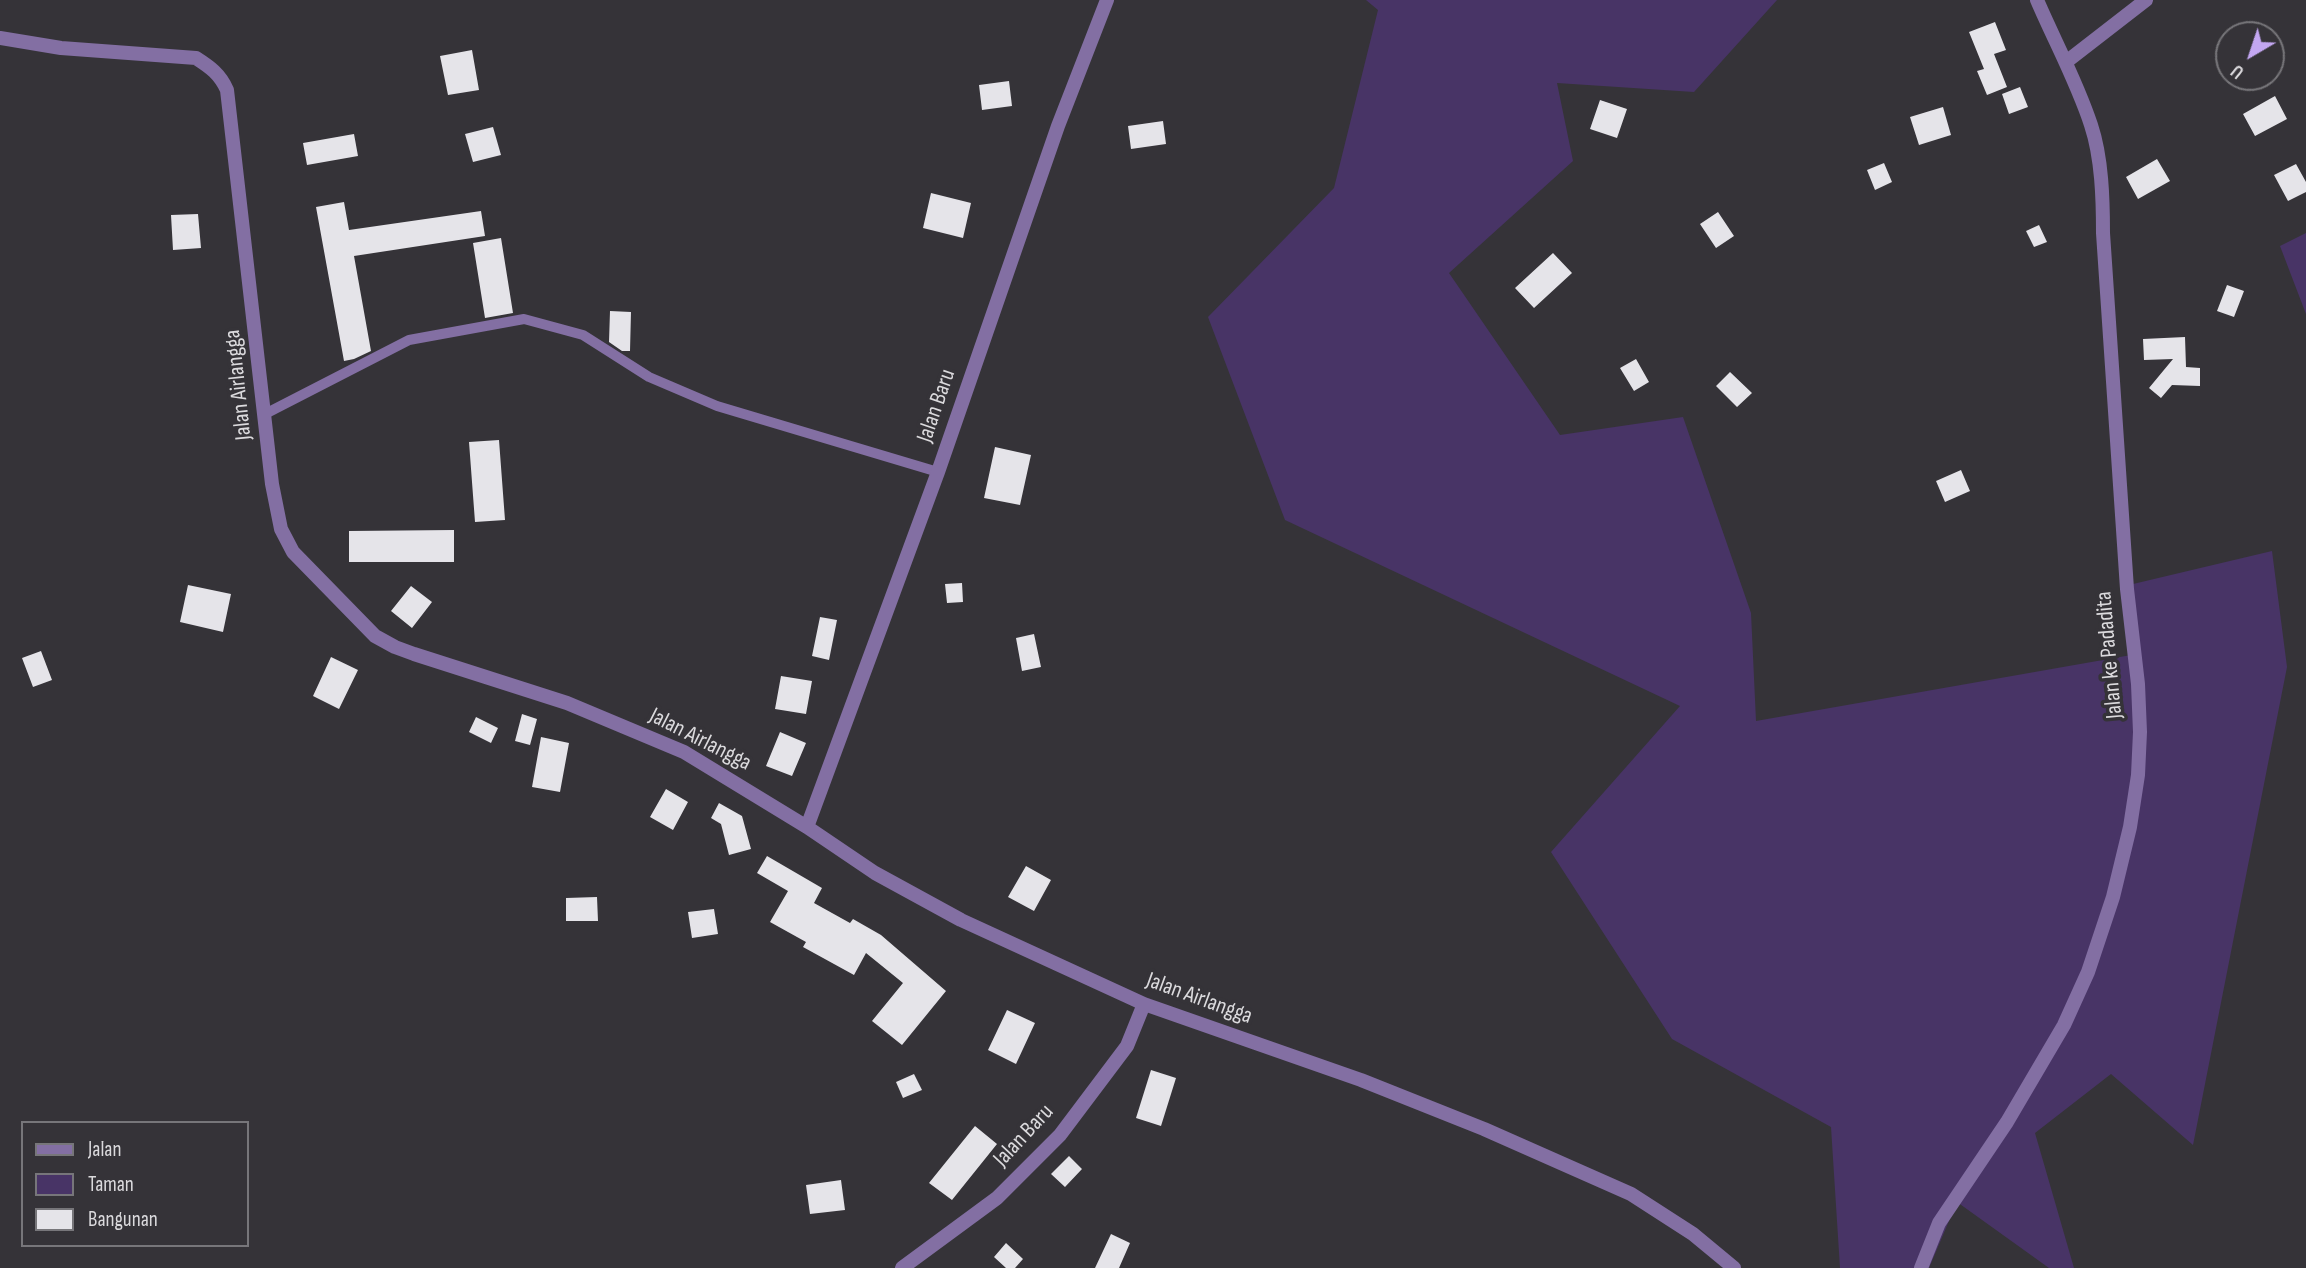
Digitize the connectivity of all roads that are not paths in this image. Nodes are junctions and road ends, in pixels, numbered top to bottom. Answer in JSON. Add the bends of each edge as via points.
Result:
{"nodes":[{"id":1,"x":1107,"y":0,"type":"edge"},
{"id":2,"x":2037,"y":0,"type":"edge"},
{"id":3,"x":2146,"y":0,"type":"edge"},
{"id":4,"x":0,"y":38,"type":"edge"},
{"id":5,"x":2066,"y":62,"type":"junction"},
{"id":6,"x":265,"y":414,"type":"junction"},
{"id":7,"x":938,"y":472,"type":"junction"},
{"id":8,"x":807,"y":827,"type":"junction"},
{"id":9,"x":1144,"y":1004,"type":"junction"},
{"id":10,"x":902,"y":1268,"type":"edge"},
{"id":11,"x":1734,"y":1268,"type":"edge"},
{"id":12,"x":1920,"y":1268,"type":"edge"}],
"edges":[{"from":1,"to":7,"type":"street","name":"Jalan Baru","via":[[1058,126]]},
{"from":2,"to":5,"type":"street","name":"Jalan ke Padadita"},
{"from":3,"to":5,"type":"street"},
{"from":4,"to":6,"type":"street","name":"Jalan Airlangga","via":[[61,48],[196,58],[223,79]]},
{"from":5,"to":12,"type":"street","name":"Jalan ke Padadita","via":[[2092,128],[2104,198],[2127,589],[2138,684],[2137,775],[2113,897],[2088,972],[2041,1065],[1939,1223]]},
{"from":6,"to":7,"type":"lane","via":[[409,340],[524,319],[583,335],[649,377],[717,407]]},
{"from":6,"to":8,"type":"street","name":"Jalan Airlangga","via":[[281,529],[293,552],[375,636],[414,654],[566,703],[684,752]]},
{"from":7,"to":8,"type":"street","name":"Jalan Baru"},
{"from":8,"to":9,"type":"street","name":"Jalan Airlangga","via":[[938,908]]},
{"from":9,"to":10,"type":"street","name":"Jalan Baru","via":[[1127,1046],[1060,1135],[997,1198]]},
{"from":9,"to":11,"type":"street","name":"Jalan Airlangga","via":[[1373,1084],[1631,1194],[1693,1234]]}]}
